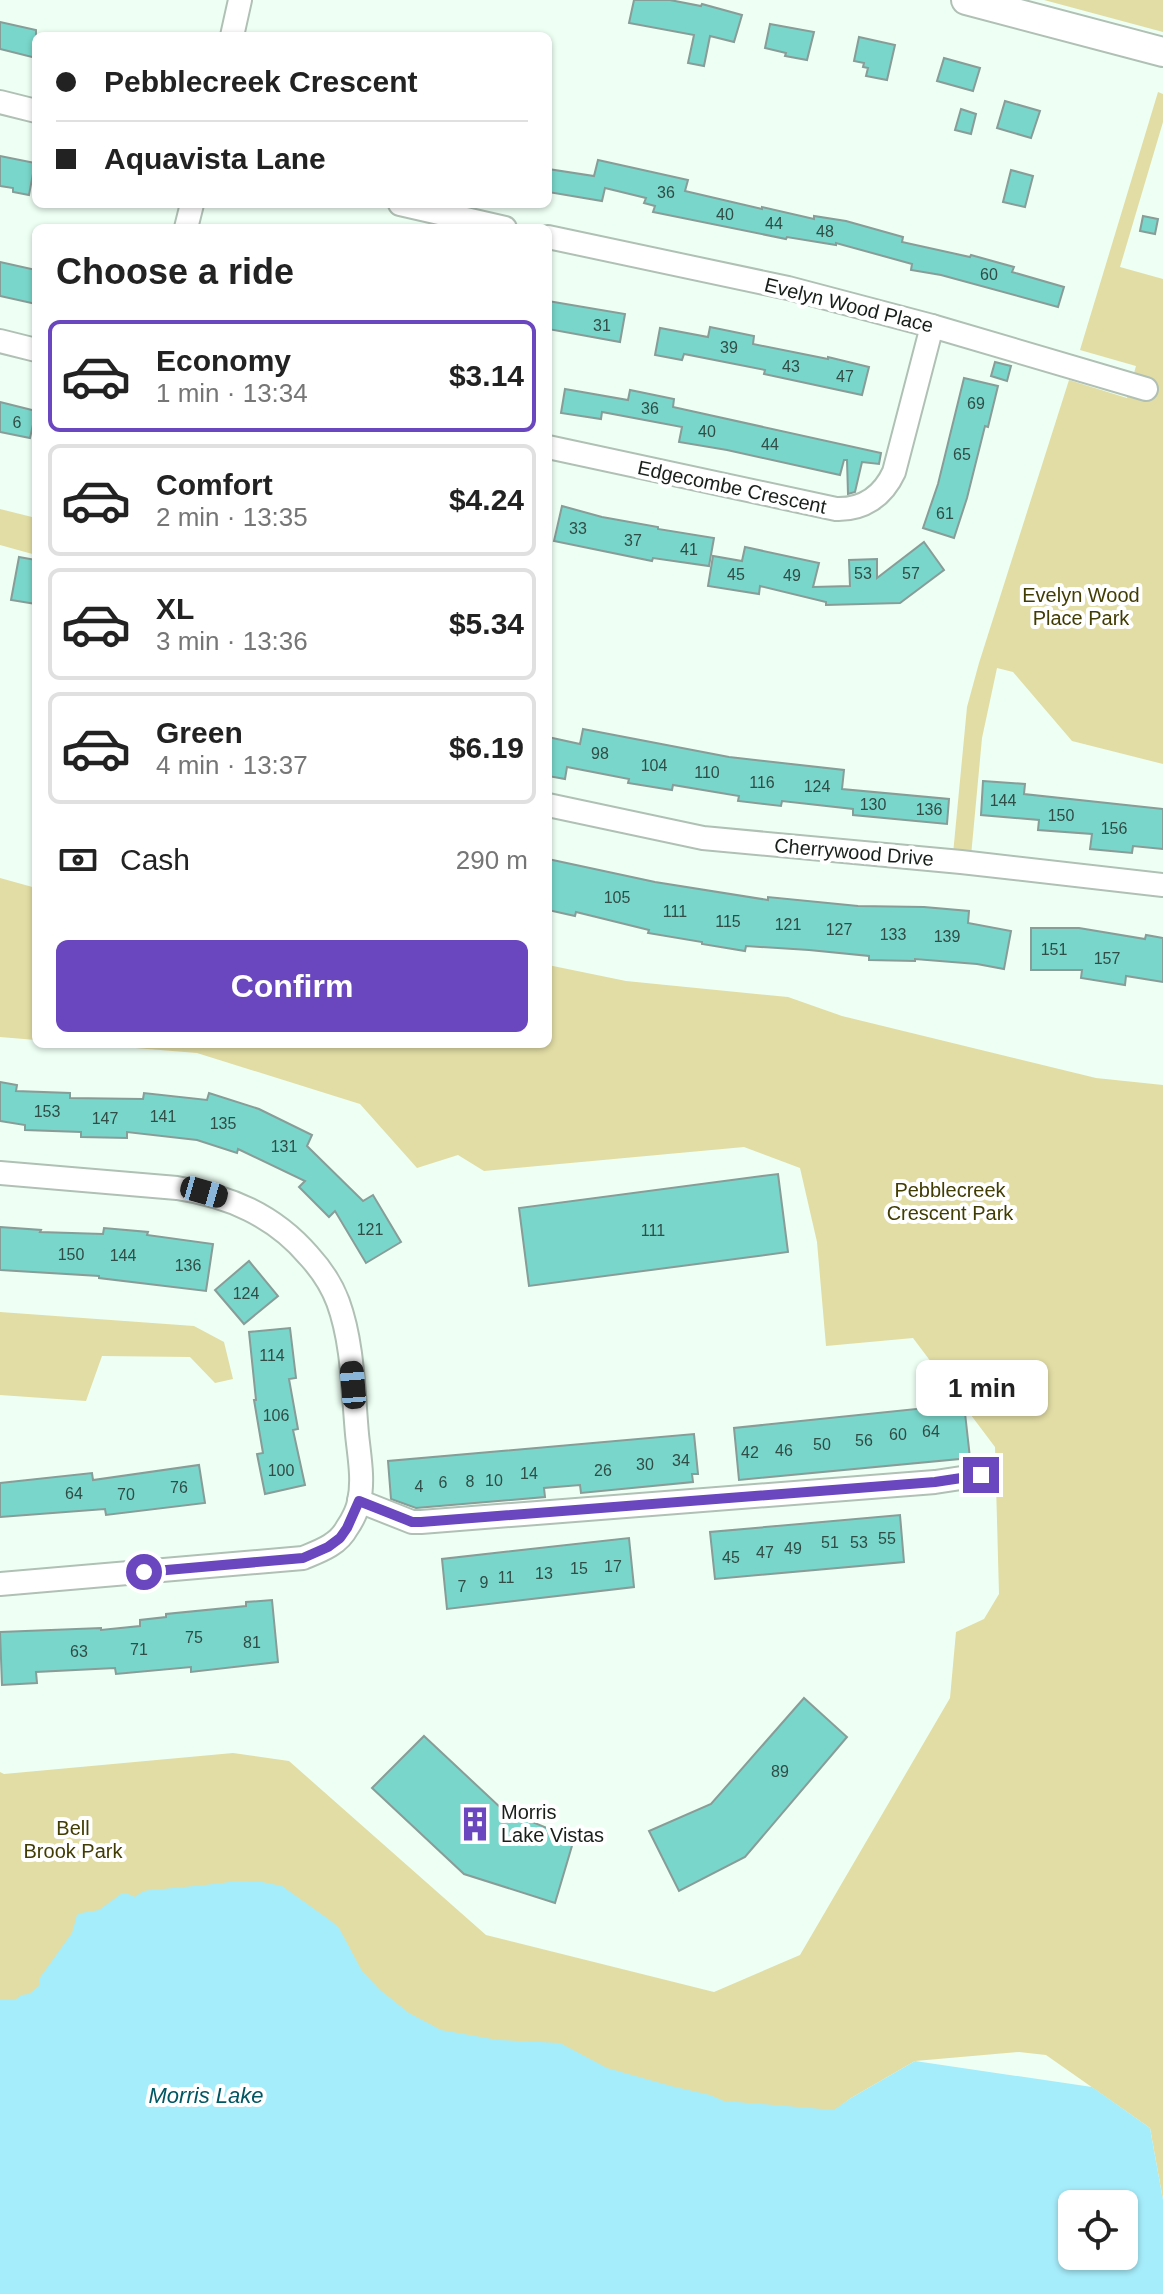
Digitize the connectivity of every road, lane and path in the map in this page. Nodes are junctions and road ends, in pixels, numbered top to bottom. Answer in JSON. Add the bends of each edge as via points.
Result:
{"nodes":[{"id":1,"x":240,"y":0,"type":"edge"},
{"id":2,"x":966,"y":0,"type":"edge"},
{"id":3,"x":233,"y":32,"type":"edge"},
{"id":4,"x":1163,"y":52,"type":"edge"},
{"id":5,"x":0,"y":102,"type":"edge"},
{"id":6,"x":32,"y":110,"type":"edge"},
{"id":7,"x":408,"y":208,"type":"edge"},
{"id":8,"x":433,"y":221,"type":"edge"},
{"id":9,"x":464,"y":224,"type":"edge"},
{"id":10,"x":552,"y":238,"type":"edge"},
{"id":11,"x":932,"y":326,"type":"junction"},
{"id":12,"x":0,"y":341,"type":"edge"},
{"id":13,"x":32,"y":349,"type":"edge"},
{"id":14,"x":1146,"y":389,"type":"dead end"},
{"id":15,"x":552,"y":448,"type":"edge"},
{"id":16,"x":552,"y":806,"type":"edge"},
{"id":17,"x":1163,"y":885,"type":"edge"},
{"id":18,"x":0,"y":1173,"type":"edge"},
{"id":19,"x":981,"y":1475,"type":"dead end"},
{"id":20,"x":359,"y":1501,"type":"junction"},
{"id":21,"x":0,"y":1584,"type":"edge"}],
"edges":[{"from":1,"to":3,"type":"street"},
{"from":2,"to":4,"type":"street"},
{"from":5,"to":6,"type":"street"},
{"from":7,"to":8,"type":"street"},
{"from":8,"to":9,"type":"street"},
{"from":10,"to":11,"type":"street","name":"Evelyn Wood Place","via":[[788,288]]},
{"from":11,"to":14,"type":"street","name":"Evelyn Wood Place"},
{"from":11,"to":15,"type":"street","name":"Edgecombe Crescent","via":[[894,472],[881,493],[859,507],[830,508]]},
{"from":12,"to":13,"type":"street"},
{"from":16,"to":17,"type":"street","name":"Cherrywood Drive","via":[[703,838]]},
{"from":18,"to":20,"type":"street","via":[[204,1192],[252,1209],[293,1240],[337,1299],[346,1327]]},
{"from":19,"to":20,"type":"street","via":[[421,1522]]},
{"from":20,"to":21,"type":"street","via":[[340,1538],[303,1558]]}]}
